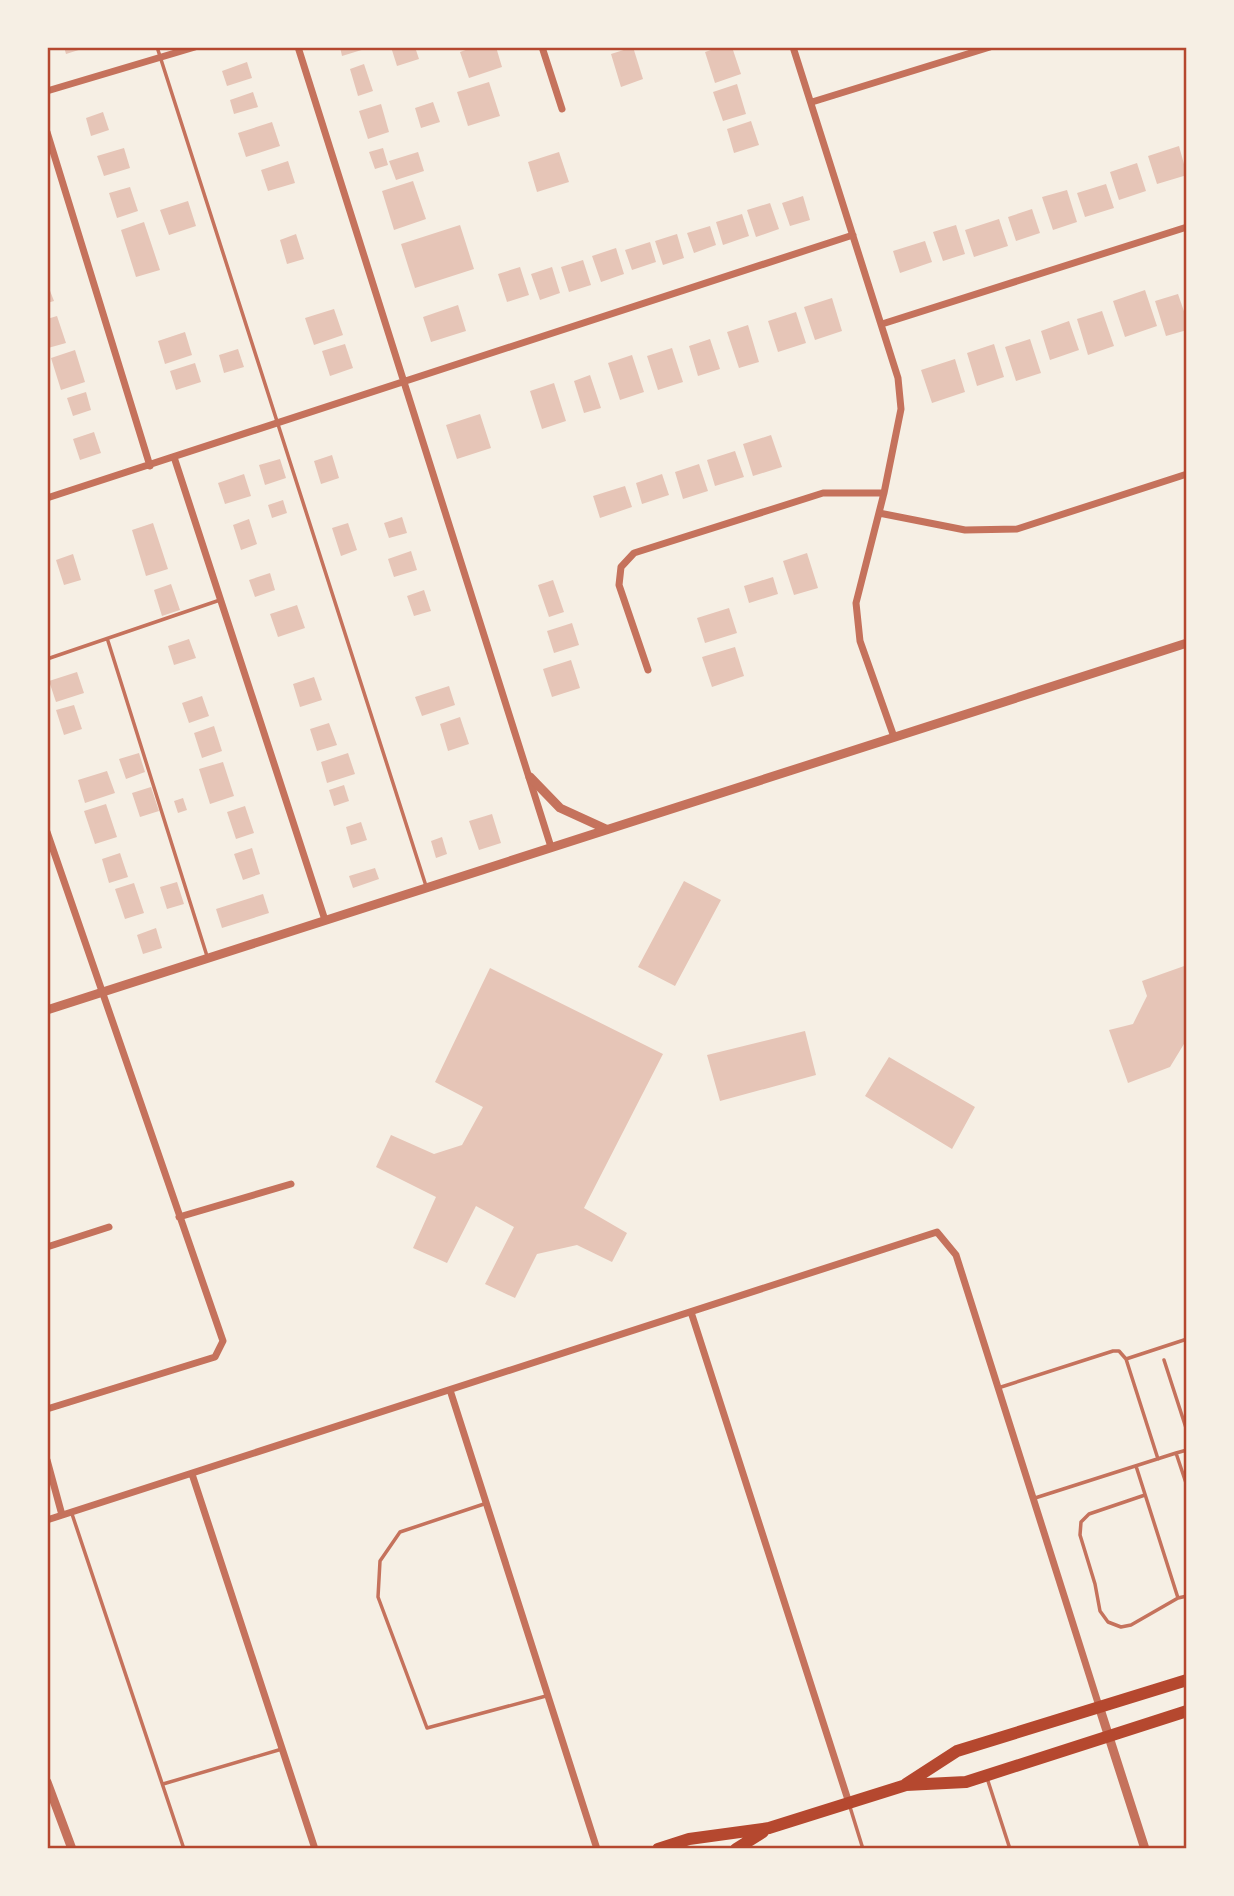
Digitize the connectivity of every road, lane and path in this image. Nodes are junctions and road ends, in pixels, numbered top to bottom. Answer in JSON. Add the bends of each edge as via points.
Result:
{"nodes":[{"id":1,"x":157,"y":47,"type":"edge"},
{"id":2,"x":195,"y":47,"type":"edge"},
{"id":3,"x":298,"y":47,"type":"edge"},
{"id":4,"x":542,"y":47,"type":"edge"},
{"id":5,"x":793,"y":47,"type":"edge"},
{"id":6,"x":990,"y":47,"type":"edge"},
{"id":7,"x":160,"y":58,"type":"junction"},
{"id":8,"x":47,"y":91,"type":"edge"},
{"id":9,"x":811,"y":102,"type":"junction"},
{"id":10,"x":562,"y":109,"type":"dead end"},
{"id":11,"x":47,"y":132,"type":"edge"},
{"id":12,"x":1187,"y":227,"type":"edge"},
{"id":13,"x":853,"y":235,"type":"junction"},
{"id":14,"x":883,"y":324,"type":"junction"},
{"id":15,"x":405,"y":382,"type":"junction"},
{"id":16,"x":277,"y":423,"type":"junction"},
{"id":17,"x":174,"y":457,"type":"junction"},
{"id":18,"x":150,"y":466,"type":"junction"},
{"id":19,"x":1187,"y":474,"type":"edge"},
{"id":20,"x":884,"y":493,"type":"junction"},
{"id":21,"x":47,"y":498,"type":"edge"},
{"id":22,"x":879,"y":513,"type":"junction"},
{"id":23,"x":222,"y":599,"type":"junction"},
{"id":24,"x":108,"y":640,"type":"junction"},
{"id":25,"x":1187,"y":643,"type":"edge"},
{"id":26,"x":47,"y":659,"type":"edge"},
{"id":27,"x":648,"y":670,"type":"dead end"},
{"id":28,"x":894,"y":737,"type":"junction"},
{"id":29,"x":530,"y":777,"type":"junction"},
{"id":30,"x":606,"y":830,"type":"junction"},
{"id":31,"x":47,"y":832,"type":"edge"},
{"id":32,"x":551,"y":847,"type":"junction"},
{"id":33,"x":426,"y":888,"type":"junction"},
{"id":34,"x":325,"y":920,"type":"junction"},
{"id":35,"x":208,"y":958,"type":"junction"},
{"id":36,"x":102,"y":992,"type":"junction"},
{"id":37,"x":47,"y":1010,"type":"edge"},
{"id":38,"x":291,"y":1184,"type":"dead end"},
{"id":39,"x":179,"y":1217,"type":"junction"},
{"id":40,"x":109,"y":1227,"type":"dead end"},
{"id":41,"x":47,"y":1247,"type":"edge"},
{"id":42,"x":691,"y":1312,"type":"junction"},
{"id":43,"x":1187,"y":1339,"type":"edge"},
{"id":44,"x":1126,"y":1359,"type":"junction"},
{"id":45,"x":1164,"y":1360,"type":"dead end"},
{"id":46,"x":998,"y":1388,"type":"junction"},
{"id":47,"x":450,"y":1390,"type":"junction"},
{"id":48,"x":47,"y":1409,"type":"edge"},
{"id":49,"x":1187,"y":1431,"type":"edge"},
{"id":50,"x":1187,"y":1450,"type":"edge"},
{"id":51,"x":1176,"y":1453,"type":"junction"},
{"id":52,"x":1158,"y":1459,"type":"junction"},
{"id":53,"x":47,"y":1460,"type":"edge"},
{"id":54,"x":1136,"y":1466,"type":"junction"},
{"id":55,"x":192,"y":1474,"type":"junction"},
{"id":56,"x":1187,"y":1486,"type":"edge"},
{"id":57,"x":1145,"y":1495,"type":"junction"},
{"id":58,"x":1033,"y":1499,"type":"junction"},
{"id":59,"x":486,"y":1503,"type":"junction"},
{"id":60,"x":71,"y":1512,"type":"junction"},
{"id":61,"x":61,"y":1516,"type":"junction"},
{"id":62,"x":47,"y":1520,"type":"edge"},
{"id":63,"x":1187,"y":1596,"type":"edge"},
{"id":64,"x":1178,"y":1598,"type":"junction"},
{"id":65,"x":1187,"y":1680,"type":"edge"},
{"id":66,"x":548,"y":1695,"type":"junction"},
{"id":67,"x":1099,"y":1706,"type":"junction"},
{"id":68,"x":1187,"y":1711,"type":"edge"},
{"id":69,"x":1107,"y":1736,"type":"junction"},
{"id":70,"x":283,"y":1749,"type":"junction"},
{"id":71,"x":986,"y":1775,"type":"junction"},
{"id":72,"x":47,"y":1782,"type":"edge"},
{"id":73,"x":163,"y":1784,"type":"junction"},
{"id":74,"x":906,"y":1785,"type":"junction"},
{"id":75,"x":849,"y":1803,"type":"junction"},
{"id":76,"x":769,"y":1828,"type":"junction"},
{"id":77,"x":72,"y":1849,"type":"edge"},
{"id":78,"x":184,"y":1849,"type":"edge"},
{"id":79,"x":315,"y":1849,"type":"edge"},
{"id":80,"x":597,"y":1849,"type":"edge"},
{"id":81,"x":657,"y":1849,"type":"edge"},
{"id":82,"x":736,"y":1849,"type":"edge"},
{"id":83,"x":863,"y":1849,"type":"edge"},
{"id":84,"x":1010,"y":1849,"type":"edge"},
{"id":85,"x":1145,"y":1849,"type":"edge"}],
"edges":[{"from":1,"to":7,"type":"lane"},
{"from":2,"to":7,"type":"street"},
{"from":3,"to":15,"type":"street"},
{"from":4,"to":10,"type":"street"},
{"from":5,"to":9,"type":"street"},
{"from":6,"to":9,"type":"street"},
{"from":7,"to":8,"type":"street"},
{"from":7,"to":16,"type":"lane"},
{"from":9,"to":13,"type":"street"},
{"from":11,"to":18,"type":"street"},
{"from":12,"to":14,"type":"street"},
{"from":13,"to":14,"type":"street"},
{"from":13,"to":15,"type":"street"},
{"from":14,"to":20,"type":"street","via":[[901,409]]},
{"from":15,"to":16,"type":"street"},
{"from":15,"to":29,"type":"street"},
{"from":16,"to":17,"type":"street"},
{"from":16,"to":33,"type":"lane"},
{"from":17,"to":18,"type":"street"},
{"from":17,"to":23,"type":"street"},
{"from":18,"to":21,"type":"street"},
{"from":19,"to":22,"type":"street","via":[[1017,529],[965,530]]},
{"from":20,"to":22,"type":"street"},
{"from":20,"to":27,"type":"street","via":[[823,493],[634,553],[621,567],[620,585]]},
{"from":22,"to":28,"type":"street","via":[[856,603],[860,640]]},
{"from":23,"to":24,"type":"lane"},
{"from":23,"to":34,"type":"street"},
{"from":24,"to":26,"type":"lane"},
{"from":24,"to":35,"type":"lane"},
{"from":25,"to":28,"type":"street"},
{"from":28,"to":30,"type":"street"},
{"from":29,"to":30,"type":"street","via":[[560,808]]},
{"from":29,"to":32,"type":"street"},
{"from":30,"to":32,"type":"street"},
{"from":31,"to":36,"type":"street"},
{"from":32,"to":33,"type":"street"},
{"from":33,"to":34,"type":"street"},
{"from":34,"to":35,"type":"street"},
{"from":35,"to":36,"type":"street"},
{"from":36,"to":37,"type":"street"},
{"from":36,"to":39,"type":"street"},
{"from":38,"to":39,"type":"street"},
{"from":39,"to":48,"type":"street","via":[[223,1341],[215,1357]]},
{"from":40,"to":41,"type":"street"},
{"from":42,"to":46,"type":"street","via":[[937,1231],[956,1255]]},
{"from":42,"to":47,"type":"street"},
{"from":42,"to":75,"type":"street"},
{"from":43,"to":44,"type":"lane"},
{"from":44,"to":46,"type":"lane","via":[[1113,1351]]},
{"from":44,"to":52,"type":"lane"},
{"from":45,"to":49,"type":"lane"},
{"from":46,"to":58,"type":"street"},
{"from":47,"to":55,"type":"street"},
{"from":47,"to":59,"type":"street"},
{"from":50,"to":51,"type":"lane"},
{"from":51,"to":52,"type":"lane"},
{"from":51,"to":56,"type":"lane"},
{"from":52,"to":54,"type":"lane"},
{"from":53,"to":61,"type":"street"},
{"from":54,"to":57,"type":"lane"},
{"from":54,"to":58,"type":"lane"},
{"from":55,"to":60,"type":"street"},
{"from":55,"to":70,"type":"street"},
{"from":57,"to":64,"type":"lane"},
{"from":57,"to":64,"type":"lane","via":[[1088,1514],[1081,1522],[1080,1535],[1100,1611],[1108,1622],[1121,1627]]},
{"from":58,"to":67,"type":"street"},
{"from":59,"to":66,"type":"street"},
{"from":59,"to":66,"type":"lane","via":[[400,1532],[380,1561],[378,1597],[427,1728]]},
{"from":60,"to":61,"type":"street"},
{"from":60,"to":73,"type":"lane"},
{"from":61,"to":62,"type":"street"},
{"from":63,"to":64,"type":"lane"},
{"from":65,"to":67,"type":"highway"},
{"from":66,"to":80,"type":"street"},
{"from":67,"to":69,"type":"street"},
{"from":67,"to":74,"type":"highway","via":[[957,1751]]},
{"from":68,"to":69,"type":"highway"},
{"from":69,"to":71,"type":"highway"},
{"from":69,"to":85,"type":"street"},
{"from":70,"to":73,"type":"lane"},
{"from":70,"to":79,"type":"street"},
{"from":71,"to":74,"type":"highway","via":[[966,1782]]},
{"from":71,"to":84,"type":"lane"},
{"from":72,"to":77,"type":"street"},
{"from":73,"to":78,"type":"lane"},
{"from":74,"to":75,"type":"highway"},
{"from":75,"to":76,"type":"highway"},
{"from":75,"to":83,"type":"lane"},
{"from":76,"to":81,"type":"highway","via":[[689,1839]]},
{"from":76,"to":82,"type":"highway"}]}
